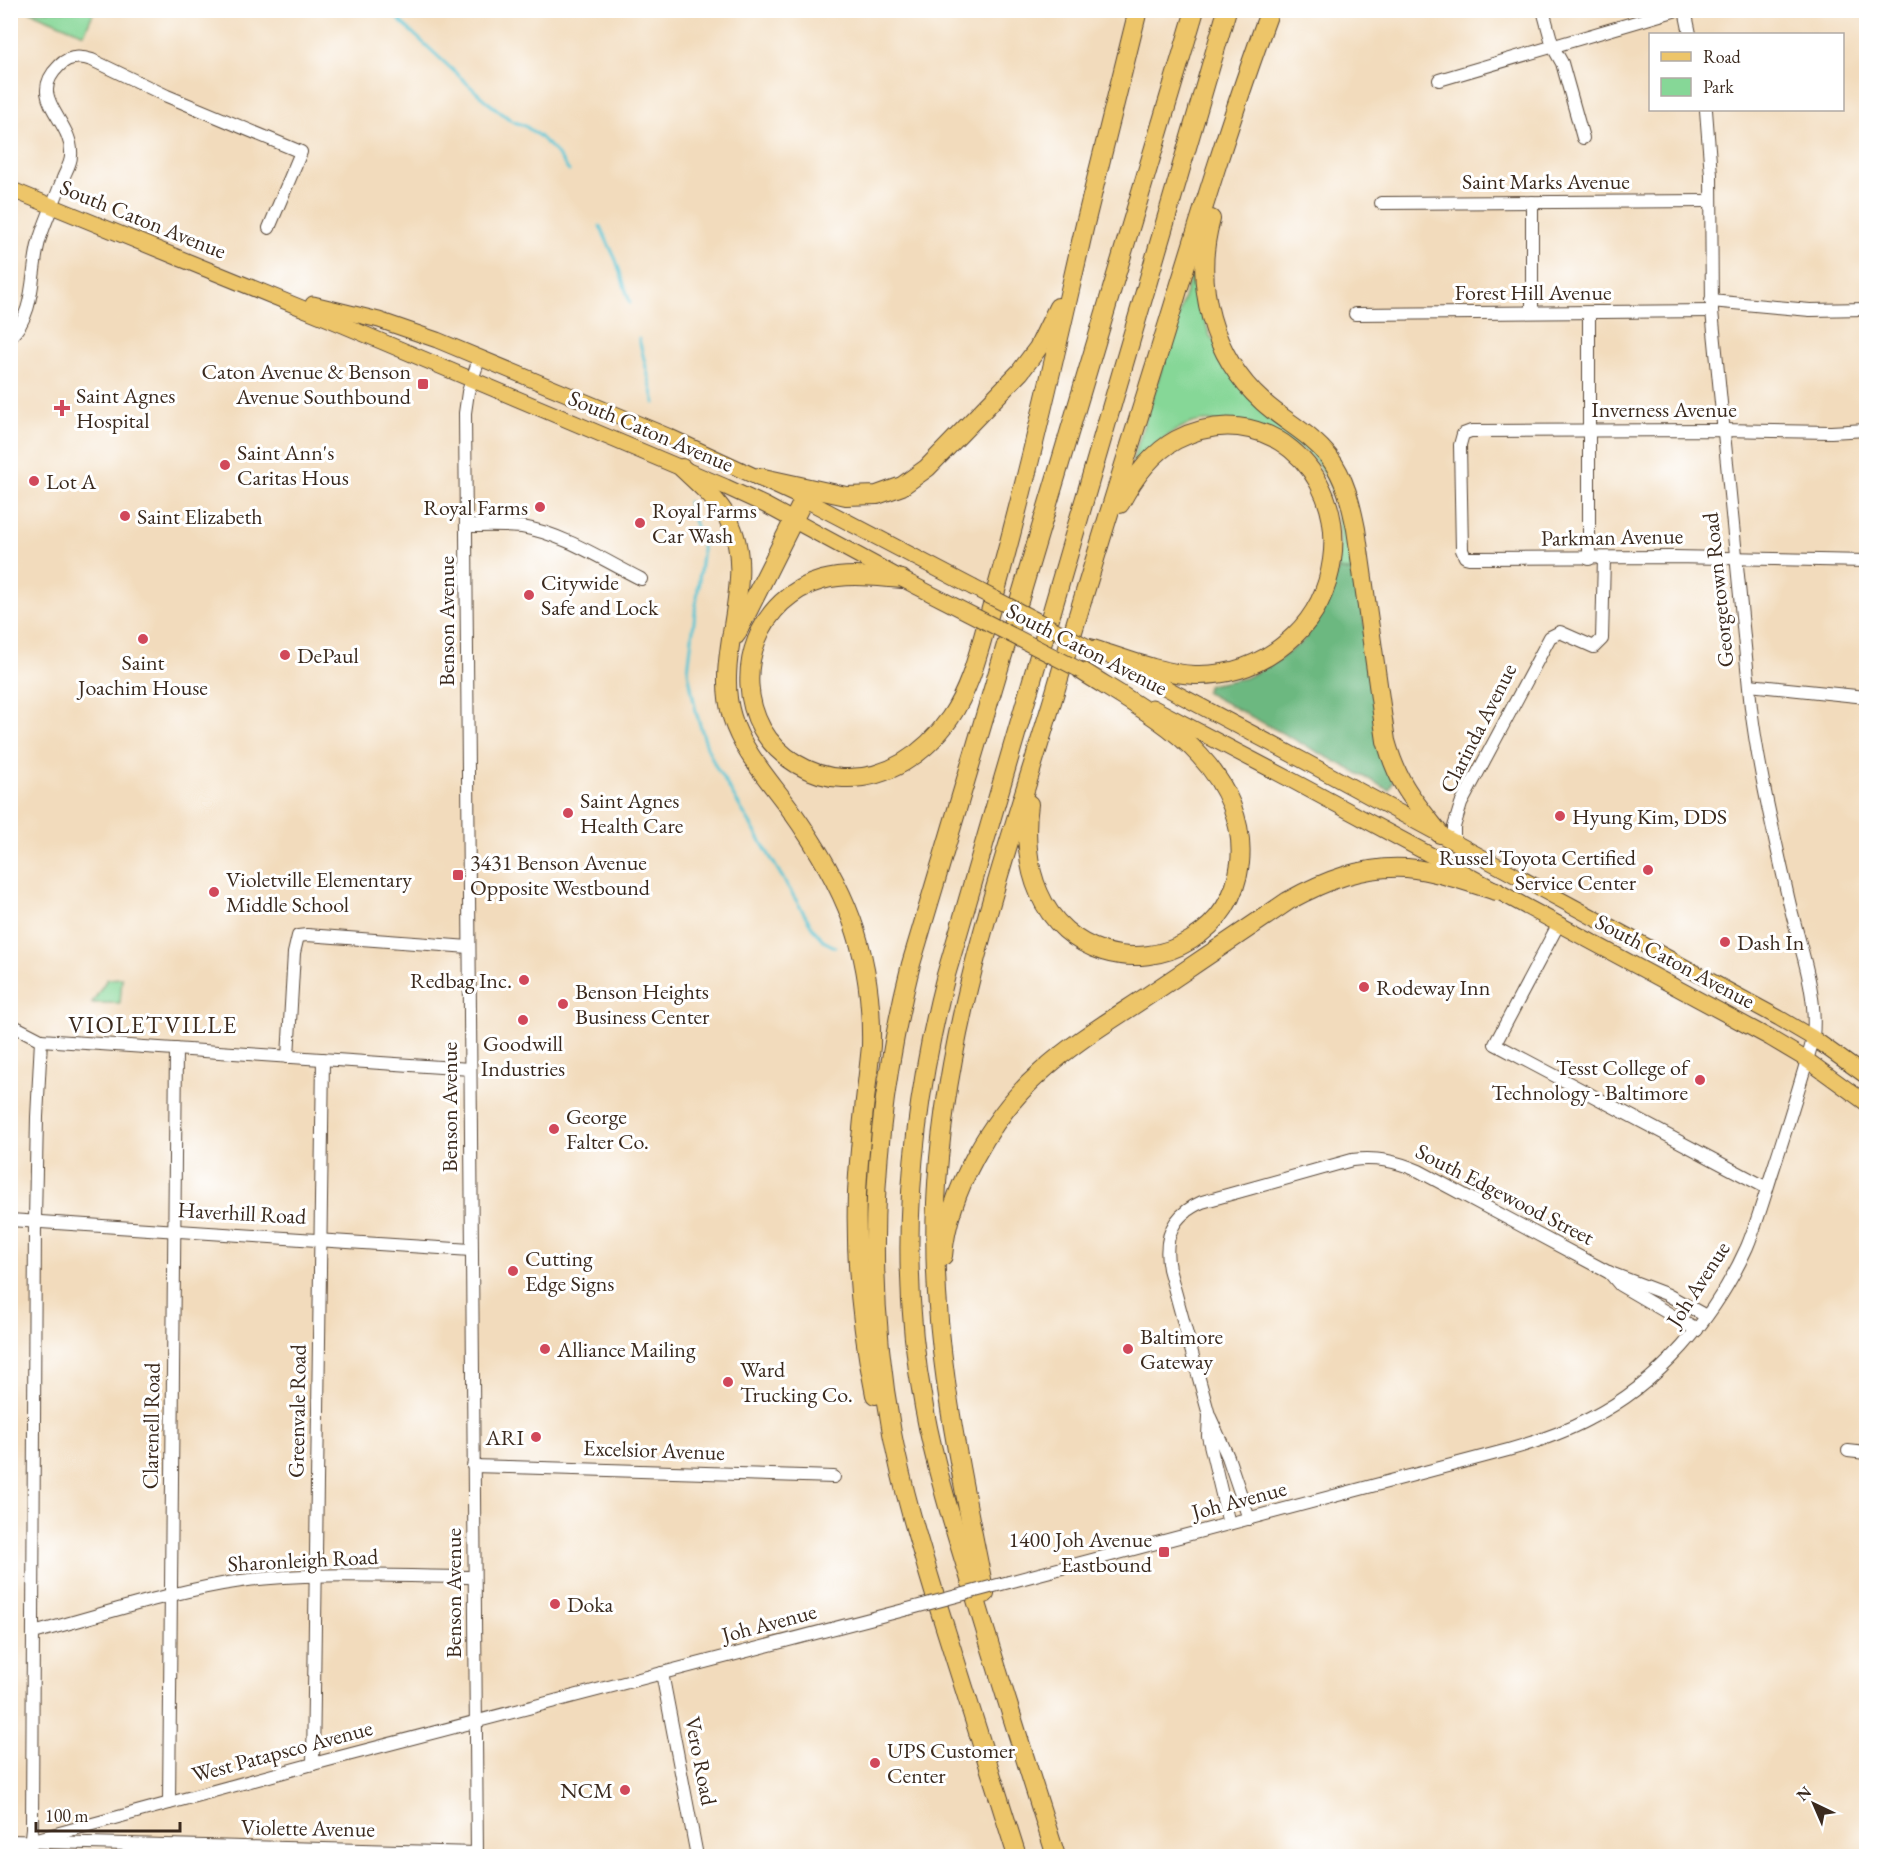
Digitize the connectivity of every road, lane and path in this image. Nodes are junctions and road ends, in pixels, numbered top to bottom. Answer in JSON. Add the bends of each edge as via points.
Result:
{"nodes":[{"id":1,"x":1138,"y":10,"type":"edge"},
{"id":2,"x":1195,"y":10,"type":"edge"},
{"id":3,"x":1227,"y":10,"type":"edge"},
{"id":4,"x":1543,"y":10,"type":"edge"},
{"id":5,"x":1677,"y":10,"type":"edge"},
{"id":6,"x":1685,"y":10,"type":"edge"},
{"id":7,"x":1269,"y":14,"type":"edge"},
{"id":8,"x":1690,"y":33,"type":"edge"},
{"id":9,"x":1553,"y":47,"type":"junction"},
{"id":10,"x":1439,"y":80,"type":"dead end"},
{"id":11,"x":1706,"y":111,"type":"edge"},
{"id":12,"x":1584,"y":138,"type":"dead end"},
{"id":13,"x":10,"y":189,"type":"edge"},
{"id":14,"x":1710,"y":201,"type":"junction"},
{"id":15,"x":1532,"y":202,"type":"junction"},
{"id":16,"x":1381,"y":203,"type":"dead end"},
{"id":17,"x":52,"y":207,"type":"junction"},
{"id":18,"x":1086,"y":220,"type":"junction"},
{"id":19,"x":269,"y":228,"type":"dead end"},
{"id":20,"x":258,"y":290,"type":"junction"},
{"id":21,"x":1711,"y":306,"type":"junction"},
{"id":22,"x":1866,"y":309,"type":"edge"},
{"id":23,"x":1532,"y":312,"type":"junction"},
{"id":24,"x":1588,"y":313,"type":"junction"},
{"id":25,"x":1355,"y":314,"type":"dead end"},
{"id":26,"x":10,"y":337,"type":"edge"},
{"id":27,"x":479,"y":359,"type":"junction"},
{"id":28,"x":472,"y":380,"type":"junction"},
{"id":29,"x":1589,"y":430,"type":"junction"},
{"id":30,"x":1722,"y":430,"type":"junction"},
{"id":31,"x":1866,"y":430,"type":"edge"},
{"id":32,"x":682,"y":468,"type":"junction"},
{"id":33,"x":759,"y":477,"type":"junction"},
{"id":34,"x":804,"y":499,"type":"junction"},
{"id":35,"x":793,"y":520,"type":"junction"},
{"id":36,"x":466,"y":526,"type":"junction"},
{"id":37,"x":1465,"y":557,"type":"joint"},
{"id":38,"x":1604,"y":558,"type":"junction"},
{"id":39,"x":1737,"y":558,"type":"junction"},
{"id":40,"x":1589,"y":559,"type":"junction"},
{"id":41,"x":1866,"y":561,"type":"edge"},
{"id":42,"x":1092,"y":566,"type":"junction"},
{"id":43,"x":641,"y":579,"type":"dead end"},
{"id":44,"x":902,"y":579,"type":"junction"},
{"id":45,"x":1090,"y":648,"type":"junction"},
{"id":46,"x":728,"y":653,"type":"junction"},
{"id":47,"x":1082,"y":671,"type":"junction"},
{"id":48,"x":1749,"y":685,"type":"junction"},
{"id":49,"x":1866,"y":697,"type":"edge"},
{"id":50,"x":1038,"y":750,"type":"junction"},
{"id":51,"x":1447,"y":838,"type":"junction"},
{"id":52,"x":1496,"y":891,"type":"junction"},
{"id":53,"x":1558,"y":924,"type":"junction"},
{"id":54,"x":469,"y":947,"type":"junction"},
{"id":55,"x":10,"y":1024,"type":"edge"},
{"id":56,"x":1813,"y":1038,"type":"junction"},
{"id":57,"x":42,"y":1040,"type":"junction"},
{"id":58,"x":176,"y":1049,"type":"junction"},
{"id":59,"x":288,"y":1056,"type":"junction"},
{"id":60,"x":323,"y":1059,"type":"junction"},
{"id":61,"x":1807,"y":1060,"type":"junction"},
{"id":62,"x":470,"y":1069,"type":"junction"},
{"id":63,"x":1866,"y":1076,"type":"edge"},
{"id":64,"x":1866,"y":1103,"type":"edge"},
{"id":65,"x":1767,"y":1188,"type":"junction"},
{"id":66,"x":10,"y":1220,"type":"edge"},
{"id":67,"x":35,"y":1220,"type":"junction"},
{"id":68,"x":174,"y":1231,"type":"junction"},
{"id":69,"x":320,"y":1239,"type":"junction"},
{"id":70,"x":471,"y":1250,"type":"junction"},
{"id":71,"x":1608,"y":1272,"type":"junction"},
{"id":72,"x":1706,"y":1316,"type":"junction"},
{"id":73,"x":1697,"y":1330,"type":"junction"},
{"id":74,"x":940,"y":1339,"type":"junction"},
{"id":75,"x":1209,"y":1415,"type":"junction"},
{"id":76,"x":1848,"y":1452,"type":"dead end"},
{"id":77,"x":1866,"y":1453,"type":"edge"},
{"id":78,"x":473,"y":1466,"type":"junction"},
{"id":79,"x":834,"y":1477,"type":"dead end"},
{"id":80,"x":1249,"y":1519,"type":"junction"},
{"id":81,"x":1229,"y":1524,"type":"junction"},
{"id":82,"x":316,"y":1576,"type":"junction"},
{"id":83,"x":474,"y":1577,"type":"junction"},
{"id":84,"x":171,"y":1596,"type":"junction"},
{"id":85,"x":946,"y":1631,"type":"junction"},
{"id":86,"x":33,"y":1633,"type":"junction"},
{"id":87,"x":663,"y":1673,"type":"junction"},
{"id":88,"x":1005,"y":1693,"type":"junction"},
{"id":89,"x":475,"y":1721,"type":"junction"},
{"id":90,"x":313,"y":1764,"type":"junction"},
{"id":91,"x":169,"y":1803,"type":"junction"},
{"id":92,"x":10,"y":1841,"type":"edge"},
{"id":93,"x":30,"y":1841,"type":"junction"},
{"id":94,"x":477,"y":1855,"type":"edge"},
{"id":95,"x":29,"y":1857,"type":"edge"},
{"id":96,"x":698,"y":1857,"type":"edge"},
{"id":97,"x":1017,"y":1857,"type":"edge"},
{"id":98,"x":1056,"y":1857,"type":"edge"}],
"edges":[{"from":1,"to":18,"type":"highway"},
{"from":2,"to":85,"type":"highway","via":[[917,943],[885,1086],[874,1221],[878,1337],[898,1459]]},
{"from":3,"to":88,"type":"highway","via":[[946,975],[921,1094],[910,1234],[918,1368],[941,1482]]},
{"from":4,"to":9,"type":"street"},
{"from":5,"to":9,"type":"street"},
{"from":6,"to":8,"type":"street"},
{"from":7,"to":42,"type":"highway"},
{"from":7,"to":51,"type":"highway","via":[[1203,258],[1210,319],[1231,364],[1246,385],[1263,403],[1316,441],[1342,479],[1356,530],[1386,741],[1393,765],[1412,799]]},
{"from":9,"to":10,"type":"street"},
{"from":9,"to":12,"type":"street","via":[[1562,63]]},
{"from":11,"to":14,"type":"street","name":"Georgetown Road"},
{"from":13,"to":17,"type":"main road","name":"South Caton Avenue"},
{"from":14,"to":15,"type":"street","name":"Saint Marks Avenue"},
{"from":14,"to":21,"type":"street","name":"Georgetown Road"},
{"from":15,"to":16,"type":"street","name":"Saint Marks Avenue"},
{"from":15,"to":23,"type":"street"},
{"from":17,"to":19,"type":"street","via":[[71,158],[69,136],[49,105],[48,82],[62,63],[81,56],[301,152]]},
{"from":17,"to":20,"type":"main road","name":"South Caton Avenue"},
{"from":17,"to":26,"type":"street","via":[[40,238],[25,317]]},
{"from":18,"to":33,"type":"highway","via":[[1061,300],[1038,348],[1002,392],[921,473],[890,491],[861,497]]},
{"from":18,"to":44,"type":"highway","via":[[1014,525],[962,698],[935,736],[909,759],[881,774],[862,778],[822,775],[790,760],[762,729],[749,691],[752,650],[768,618],[792,594],[819,580],[846,576]]},
{"from":20,"to":27,"type":"main road","name":"South Caton Avenue","via":[[379,320]]},
{"from":20,"to":28,"type":"main road","name":"South Caton Avenue"},
{"from":21,"to":22,"type":"street","name":"Forest Hill Avenue"},
{"from":21,"to":24,"type":"street","name":"Forest Hill Avenue"},
{"from":21,"to":30,"type":"street","name":"Georgetown Road"},
{"from":23,"to":24,"type":"street","name":"Forest Hill Avenue"},
{"from":23,"to":25,"type":"street","name":"Forest Hill Avenue"},
{"from":24,"to":29,"type":"street"},
{"from":27,"to":28,"type":"street","name":"Benson Avenue"},
{"from":27,"to":33,"type":"main road","name":"South Caton Avenue"},
{"from":28,"to":32,"type":"main road","name":"South Caton Avenue"},
{"from":28,"to":36,"type":"street","name":"Benson Avenue","via":[[465,413]]},
{"from":29,"to":30,"type":"street","name":"Inverness Avenue"},
{"from":29,"to":37,"type":"street","name":"Inverness Avenue","via":[[1463,434],[1460,445]]},
{"from":29,"to":40,"type":"street"},
{"from":30,"to":31,"type":"street","name":"Inverness Avenue"},
{"from":30,"to":39,"type":"street","name":"Georgetown Road"},
{"from":32,"to":35,"type":"main road","name":"South Caton Avenue"},
{"from":32,"to":46,"type":"highway","via":[[720,506],[735,538],[739,579]]},
{"from":33,"to":34,"type":"main road","name":"South Caton Avenue"},
{"from":34,"to":35,"type":"highway"},
{"from":34,"to":45,"type":"main road","name":"South Caton Avenue","bridge":true},
{"from":35,"to":44,"type":"main road","name":"South Caton Avenue"},
{"from":35,"to":46,"type":"highway"},
{"from":36,"to":43,"type":"street","via":[[531,529]]},
{"from":36,"to":54,"type":"street","name":"Benson Avenue"},
{"from":37,"to":40,"type":"street","name":"Parkman Avenue"},
{"from":38,"to":39,"type":"street","name":"Parkman Avenue"},
{"from":38,"to":40,"type":"street","name":"Parkman Avenue"},
{"from":38,"to":51,"type":"street","name":"Clarinda Avenue","via":[[1604,634],[1599,644],[1589,647],[1560,632],[1550,637],[1461,804]]},
{"from":39,"to":41,"type":"street","name":"Parkman Avenue"},
{"from":39,"to":48,"type":"street","name":"Georgetown Road"},
{"from":42,"to":45,"type":"highway","via":[[1116,510],[1141,470],[1175,441],[1216,428],[1259,432],[1296,453],[1321,485],[1333,525],[1330,570],[1315,610],[1285,645],[1263,660],[1243,669],[1193,675]]},
{"from":42,"to":50,"type":"highway"},
{"from":44,"to":47,"type":"main road","name":"South Caton Avenue","bridge":true},
{"from":45,"to":51,"type":"main road","name":"South Caton Avenue"},
{"from":46,"to":85,"type":"highway","via":[[727,692],[738,735],[837,884],[866,969],[871,1046],[857,1219],[864,1340],[890,1461]]},
{"from":47,"to":50,"type":"highway","via":[[1180,737],[1200,756],[1227,796],[1240,830],[1241,850],[1232,896],[1219,917],[1178,948],[1135,957],[1109,954],[1066,932],[1038,892],[1027,842]]},
{"from":47,"to":52,"type":"main road","name":"South Caton Avenue"},
{"from":48,"to":49,"type":"street"},
{"from":48,"to":56,"type":"street","name":"Georgetown Road","via":[[1757,754],[1811,994]]},
{"from":50,"to":74,"type":"highway","via":[[978,949],[950,1067],[941,1132],[934,1248]]},
{"from":51,"to":56,"type":"main road","name":"South Caton Avenue"},
{"from":52,"to":53,"type":"main road","name":"South Caton Avenue"},
{"from":52,"to":74,"type":"highway","via":[[1406,868],[1342,876],[1288,901],[1065,1052],[1016,1098],[979,1151],[962,1186],[944,1249]]},
{"from":53,"to":61,"type":"main road","name":"South Caton Avenue"},
{"from":53,"to":65,"type":"street","via":[[1495,1044]]},
{"from":54,"to":59,"type":"street","via":[[298,936]]},
{"from":54,"to":62,"type":"street","name":"Benson Avenue"},
{"from":55,"to":57,"type":"street"},
{"from":56,"to":61,"type":"street","name":"Georgetown Road"},
{"from":56,"to":63,"type":"main road","name":"South Caton Avenue"},
{"from":57,"to":58,"type":"street"},
{"from":57,"to":67,"type":"street"},
{"from":58,"to":59,"type":"street"},
{"from":58,"to":68,"type":"street","name":"Clarenell Road"},
{"from":59,"to":60,"type":"street"},
{"from":60,"to":62,"type":"street"},
{"from":60,"to":69,"type":"street","name":"Greenvale Road"},
{"from":61,"to":64,"type":"main road","name":"South Caton Avenue"},
{"from":61,"to":65,"type":"street","name":"Joh Avenue"},
{"from":62,"to":70,"type":"street","name":"Benson Avenue"},
{"from":65,"to":72,"type":"street","name":"Joh Avenue","via":[[1744,1254]]},
{"from":66,"to":67,"type":"street","name":"Haverhill Road"},
{"from":67,"to":68,"type":"street","name":"Haverhill Road"},
{"from":67,"to":86,"type":"street"},
{"from":68,"to":69,"type":"street","name":"Haverhill Road"},
{"from":68,"to":84,"type":"street","name":"Clarenell Road"},
{"from":69,"to":70,"type":"street","name":"Haverhill Road"},
{"from":69,"to":82,"type":"street","name":"Greenvale Road"},
{"from":70,"to":78,"type":"street","name":"Benson Avenue"},
{"from":71,"to":72,"type":"street","name":"South Edgewood Street","via":[[1666,1294]]},
{"from":71,"to":73,"type":"street","name":"South Edgewood Street","via":[[1620,1286]]},
{"from":71,"to":75,"type":"street","name":"South Edgewood Street","via":[[1400,1163],[1370,1158],[1352,1160],[1202,1202],[1178,1219],[1171,1230],[1166,1254]]},
{"from":72,"to":73,"type":"street","name":"Joh Avenue"},
{"from":73,"to":80,"type":"street","name":"Joh Avenue","via":[[1623,1398],[1550,1437]]},
{"from":74,"to":88,"type":"highway","via":[[948,1404]]},
{"from":75,"to":80,"type":"street"},
{"from":75,"to":81,"type":"street","via":[[1208,1436]]},
{"from":76,"to":77,"type":"street"},
{"from":78,"to":79,"type":"street","name":"Excelsior Avenue"},
{"from":78,"to":83,"type":"street","name":"Benson Avenue"},
{"from":80,"to":81,"type":"street","name":"Joh Avenue"},
{"from":81,"to":87,"type":"street","name":"Joh Avenue","bridge":true},
{"from":82,"to":83,"type":"street","name":"Sharonleigh Road"},
{"from":82,"to":84,"type":"street","name":"Sharonleigh Road","via":[[243,1581]]},
{"from":82,"to":90,"type":"street","name":"Greenvale Road"},
{"from":83,"to":89,"type":"street","name":"Benson Avenue"},
{"from":84,"to":86,"type":"street","name":"Sharonleigh Road"},
{"from":84,"to":91,"type":"street","name":"Clarenell Road"},
{"from":85,"to":97,"type":"highway"},
{"from":86,"to":93,"type":"street"},
{"from":87,"to":89,"type":"street","name":"Joh Avenue"},
{"from":87,"to":96,"type":"street","name":"Vero Road"},
{"from":88,"to":98,"type":"highway"},
{"from":89,"to":90,"type":"street","name":"West Patapsco Avenue"},
{"from":89,"to":94,"type":"street","name":"Benson Avenue"},
{"from":90,"to":91,"type":"street","name":"West Patapsco Avenue"},
{"from":91,"to":93,"type":"street","name":"West Patapsco Avenue"},
{"from":92,"to":93,"type":"street"},
{"from":93,"to":94,"type":"street","name":"Violette Avenue"},
{"from":93,"to":95,"type":"street"}]}
